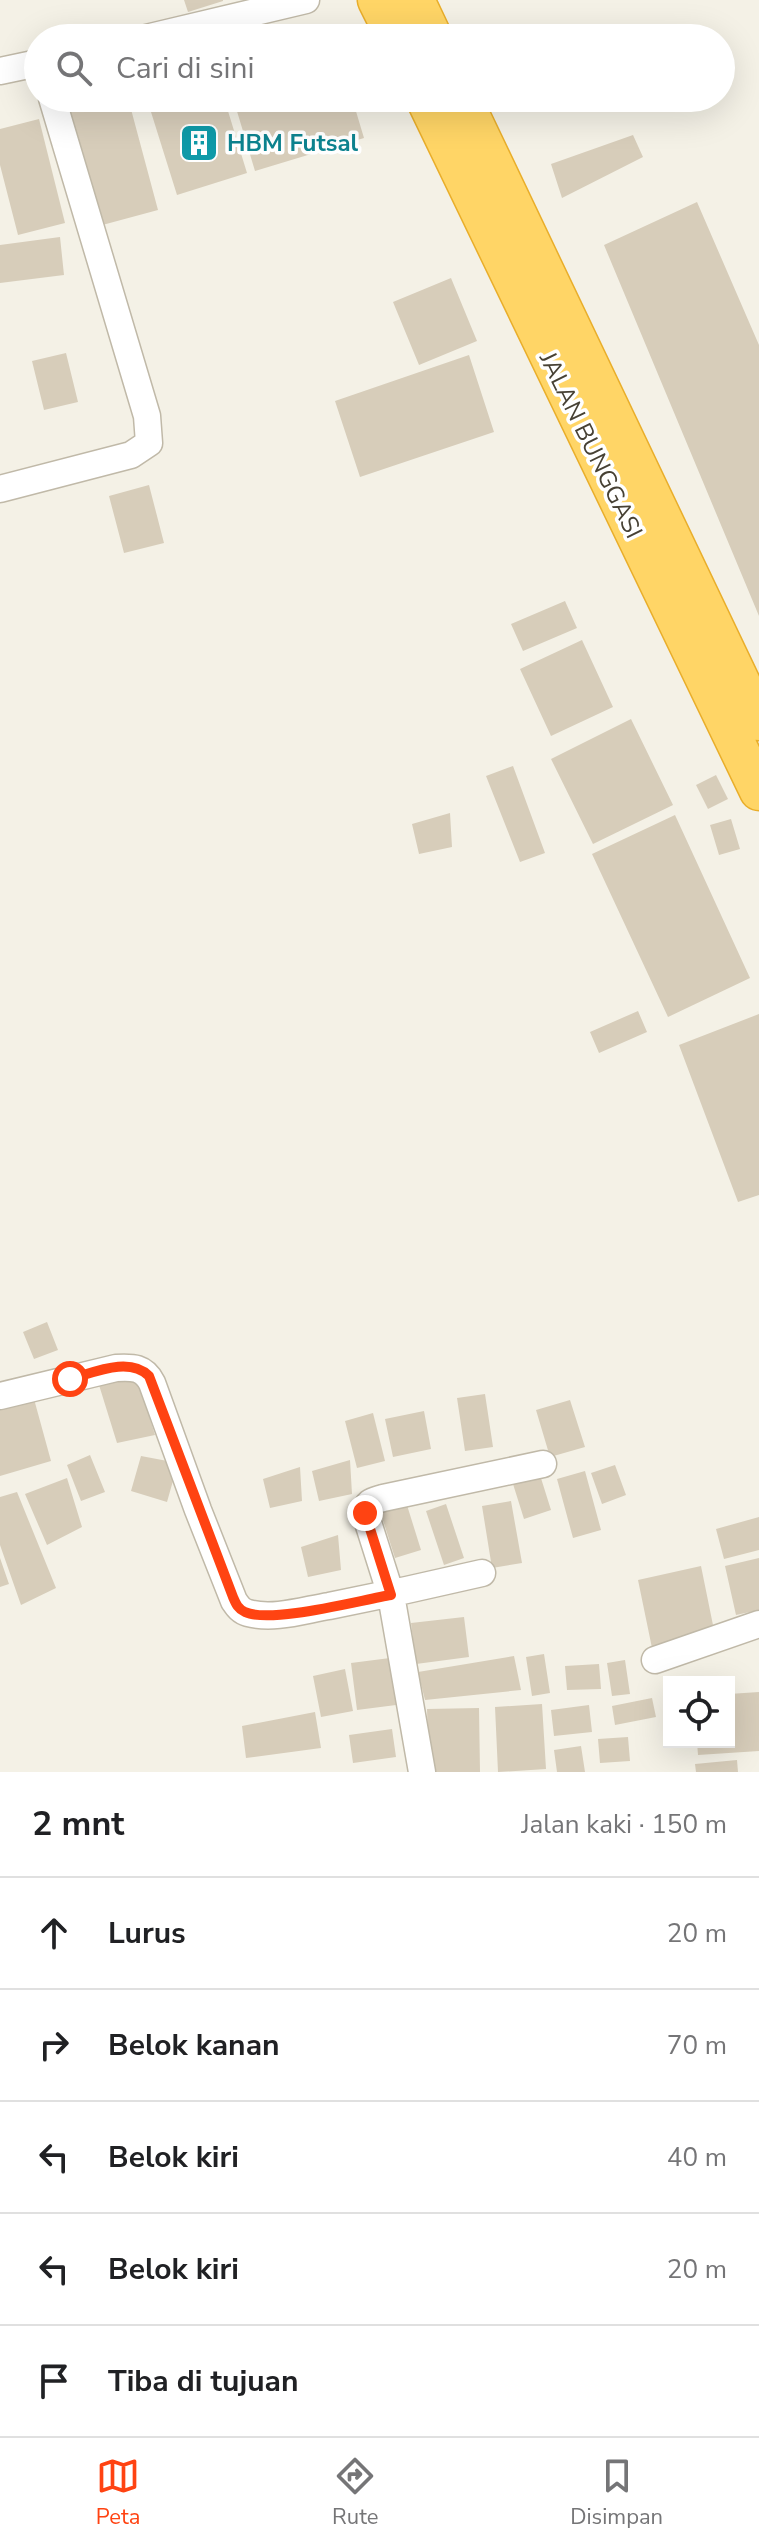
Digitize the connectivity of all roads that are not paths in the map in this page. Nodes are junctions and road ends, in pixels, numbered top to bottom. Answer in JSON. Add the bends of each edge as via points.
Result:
{"nodes":[{"id":1,"x":306,"y":0,"type":"edge"},
{"id":2,"x":377,"y":0,"type":"edge"},
{"id":3,"x":415,"y":0,"type":"edge"},
{"id":4,"x":205,"y":24,"type":"edge"},
{"id":5,"x":389,"y":24,"type":"edge"},
{"id":6,"x":426,"y":24,"type":"edge"},
{"id":7,"x":24,"y":66,"type":"edge"},
{"id":8,"x":0,"y":71,"type":"edge"},
{"id":9,"x":56,"y":112,"type":"edge"},
{"id":10,"x":432,"y":112,"type":"edge"},
{"id":11,"x":469,"y":112,"type":"edge"},
{"id":12,"x":0,"y":489,"type":"edge"},
{"id":13,"x":759,"y":721,"type":"edge"},
{"id":14,"x":759,"y":791,"type":"edge"},
{"id":15,"x":0,"y":1396,"type":"edge"},
{"id":16,"x":543,"y":1464,"type":"dead end"},
{"id":17,"x":482,"y":1573,"type":"dead end"},
{"id":18,"x":391,"y":1595,"type":"junction"},
{"id":19,"x":759,"y":1624,"type":"edge"},
{"id":20,"x":655,"y":1660,"type":"dead end"},
{"id":21,"x":422,"y":1772,"type":"edge"}],
"edges":[{"from":1,"to":4,"type":"street"},
{"from":2,"to":5,"type":"highway"},
{"from":3,"to":6,"type":"highway"},
{"from":7,"to":8,"type":"street"},
{"from":9,"to":12,"type":"street","via":[[147,416],[149,443],[131,455]]},
{"from":10,"to":14,"type":"highway","name":"JALAN BUNGGASI"},
{"from":11,"to":13,"type":"highway","name":"JALAN BUNGGASI"},
{"from":15,"to":18,"type":"street","via":[[116,1368],[146,1372],[239,1608],[251,1614],[289,1613]]},
{"from":16,"to":18,"type":"street","via":[[370,1501],[365,1513]]},
{"from":17,"to":18,"type":"street"},
{"from":18,"to":21,"type":"street"},
{"from":19,"to":20,"type":"street"}]}
